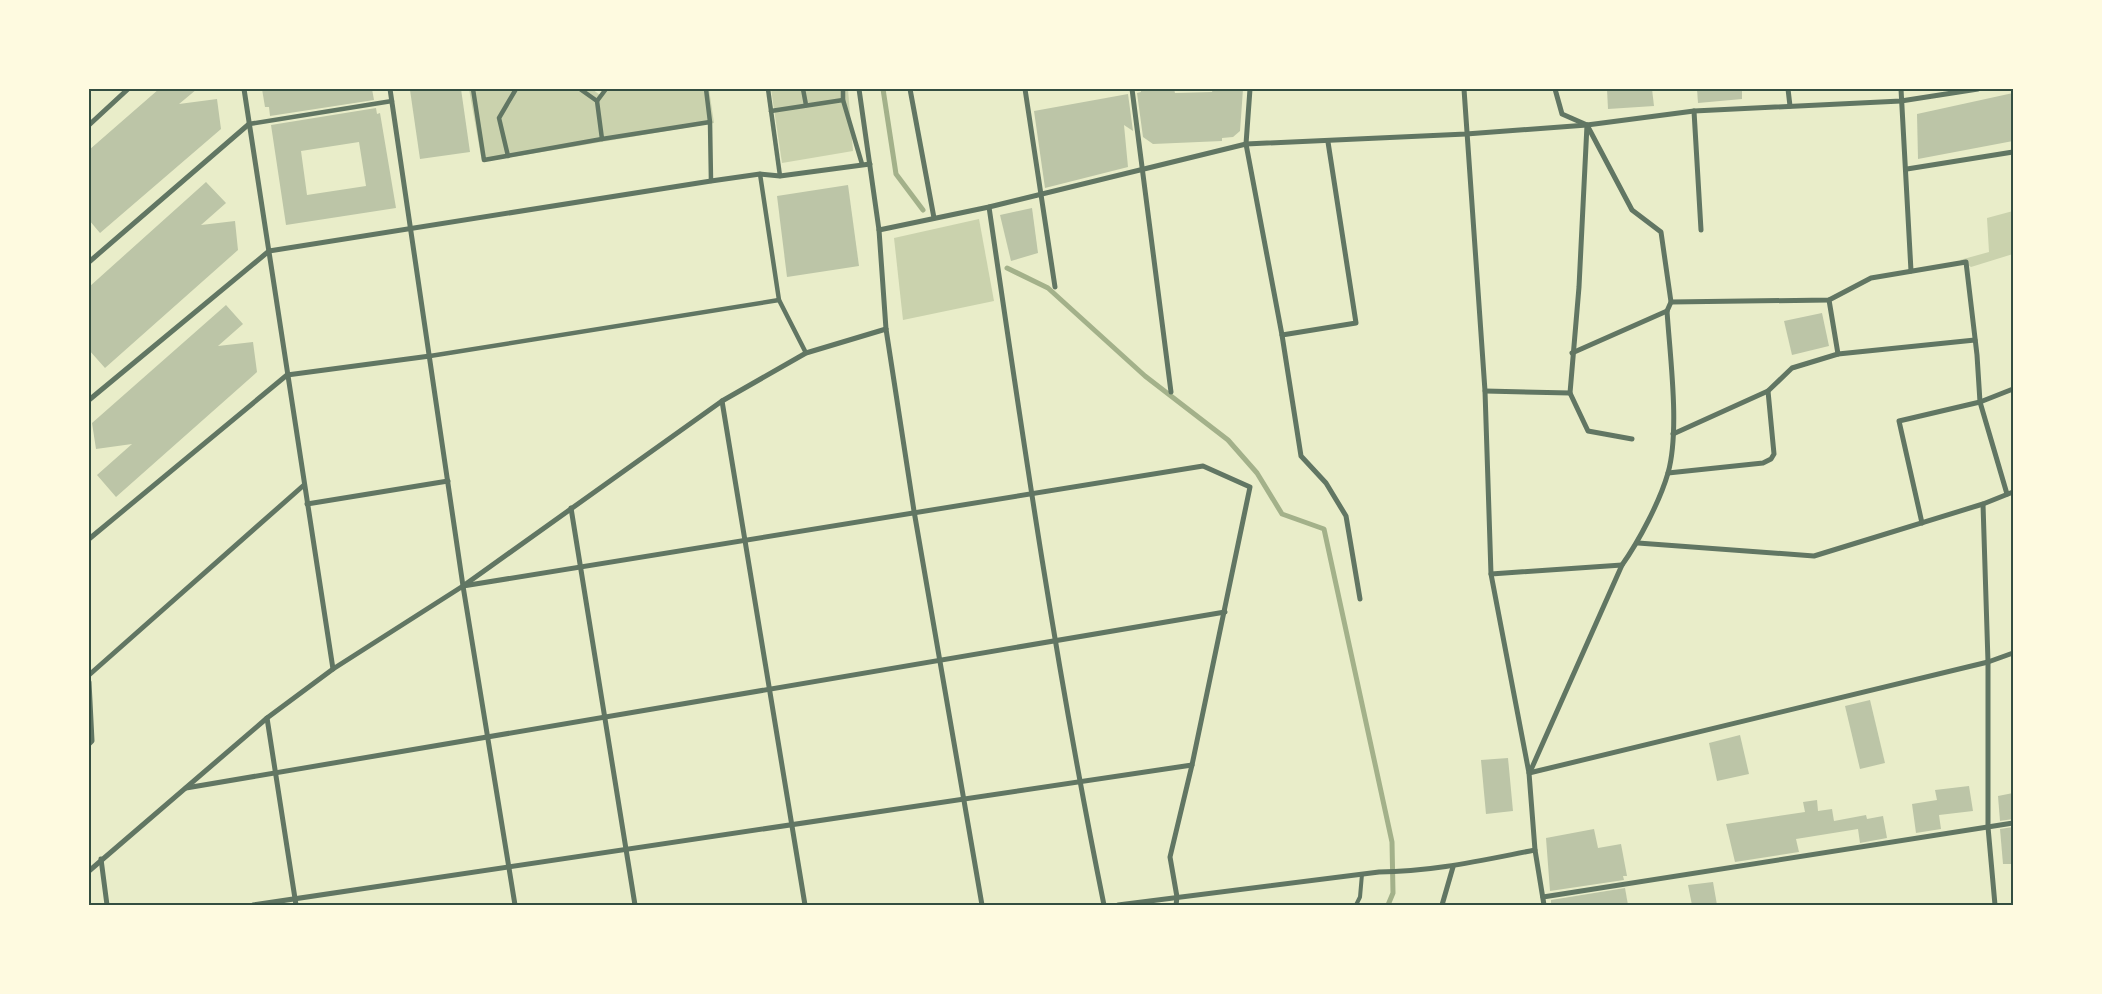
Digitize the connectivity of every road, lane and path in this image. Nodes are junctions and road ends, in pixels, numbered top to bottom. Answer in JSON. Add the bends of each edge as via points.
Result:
{"nodes":[{"id":1,"x":128,"y":89,"type":"edge"},
{"id":2,"x":244,"y":89,"type":"edge"},
{"id":3,"x":390,"y":89,"type":"edge"},
{"id":4,"x":473,"y":89,"type":"edge"},
{"id":5,"x":516,"y":89,"type":"edge"},
{"id":6,"x":580,"y":89,"type":"edge"},
{"id":7,"x":606,"y":89,"type":"edge"},
{"id":8,"x":706,"y":89,"type":"edge"},
{"id":9,"x":768,"y":89,"type":"edge"},
{"id":10,"x":804,"y":89,"type":"edge"},
{"id":11,"x":843,"y":89,"type":"edge"},
{"id":12,"x":859,"y":89,"type":"edge"},
{"id":13,"x":910,"y":89,"type":"edge"},
{"id":14,"x":1025,"y":89,"type":"edge"},
{"id":15,"x":1132,"y":89,"type":"edge"},
{"id":16,"x":1250,"y":89,"type":"edge"},
{"id":17,"x":1464,"y":89,"type":"edge"},
{"id":18,"x":1555,"y":89,"type":"edge"},
{"id":19,"x":1788,"y":89,"type":"edge"},
{"id":20,"x":1901,"y":89,"type":"edge"},
{"id":21,"x":1978,"y":89,"type":"edge"},
{"id":22,"x":843,"y":100,"type":"junction"},
{"id":23,"x":392,"y":101,"type":"junction"},
{"id":24,"x":597,"y":101,"type":"junction"},
{"id":25,"x":1901,"y":101,"type":"junction"},
{"id":26,"x":806,"y":105,"type":"junction"},
{"id":27,"x":1790,"y":106,"type":"junction"},
{"id":28,"x":771,"y":110,"type":"junction"},
{"id":29,"x":1694,"y":110,"type":"junction"},
{"id":30,"x":710,"y":122,"type":"junction"},
{"id":31,"x":249,"y":124,"type":"junction"},
{"id":32,"x":89,"y":125,"type":"edge"},
{"id":33,"x":1587,"y":125,"type":"junction"},
{"id":34,"x":1466,"y":134,"type":"junction"},
{"id":35,"x":602,"y":140,"type":"junction"},
{"id":36,"x":1328,"y":142,"type":"junction"},
{"id":37,"x":1246,"y":144,"type":"junction"},
{"id":38,"x":2013,"y":152,"type":"edge"},
{"id":39,"x":508,"y":156,"type":"junction"},
{"id":40,"x":862,"y":164,"type":"junction"},
{"id":41,"x":870,"y":164,"type":"junction"},
{"id":42,"x":1144,"y":169,"type":"junction"},
{"id":43,"x":1907,"y":169,"type":"junction"},
{"id":44,"x":760,"y":174,"type":"junction"},
{"id":45,"x":780,"y":176,"type":"junction"},
{"id":46,"x":711,"y":181,"type":"junction"},
{"id":47,"x":1040,"y":194,"type":"junction"},
{"id":48,"x":989,"y":207,"type":"junction"},
{"id":49,"x":934,"y":218,"type":"junction"},
{"id":50,"x":412,"y":230,"type":"junction"},
{"id":51,"x":879,"y":230,"type":"junction"},
{"id":52,"x":1701,"y":230,"type":"dead end"},
{"id":53,"x":269,"y":251,"type":"junction"},
{"id":54,"x":89,"y":262,"type":"edge"},
{"id":55,"x":1911,"y":271,"type":"junction"},
{"id":56,"x":1055,"y":287,"type":"dead end"},
{"id":57,"x":778,"y":300,"type":"junction"},
{"id":58,"x":1829,"y":300,"type":"junction"},
{"id":59,"x":1671,"y":302,"type":"junction"},
{"id":60,"x":1667,"y":312,"type":"junction"},
{"id":61,"x":886,"y":329,"type":"junction"},
{"id":62,"x":1282,"y":335,"type":"junction"},
{"id":63,"x":1975,"y":340,"type":"junction"},
{"id":64,"x":1572,"y":353,"type":"junction"},
{"id":65,"x":806,"y":354,"type":"junction"},
{"id":66,"x":1838,"y":354,"type":"junction"},
{"id":67,"x":430,"y":356,"type":"junction"},
{"id":68,"x":287,"y":375,"type":"junction"},
{"id":69,"x":2013,"y":389,"type":"edge"},
{"id":70,"x":1768,"y":391,"type":"junction"},
{"id":71,"x":1171,"y":392,"type":"dead end"},
{"id":72,"x":1485,"y":392,"type":"junction"},
{"id":73,"x":1570,"y":393,"type":"junction"},
{"id":74,"x":89,"y":400,"type":"edge"},
{"id":75,"x":722,"y":401,"type":"junction"},
{"id":76,"x":1980,"y":402,"type":"junction"},
{"id":77,"x":1673,"y":434,"type":"junction"},
{"id":78,"x":1632,"y":439,"type":"dead end"},
{"id":79,"x":1668,"y":473,"type":"junction"},
{"id":80,"x":448,"y":481,"type":"junction"},
{"id":81,"x":304,"y":485,"type":"junction"},
{"id":82,"x":2010,"y":493,"type":"edge"},
{"id":83,"x":1031,"y":494,"type":"junction"},
{"id":84,"x":308,"y":504,"type":"junction"},
{"id":85,"x":1983,"y":504,"type":"junction"},
{"id":86,"x":571,"y":508,"type":"junction"},
{"id":87,"x":914,"y":511,"type":"junction"},
{"id":88,"x":1922,"y":523,"type":"junction"},
{"id":89,"x":89,"y":540,"type":"edge"},
{"id":90,"x":745,"y":540,"type":"junction"},
{"id":91,"x":1638,"y":543,"type":"junction"},
{"id":92,"x":1622,"y":565,"type":"junction"},
{"id":93,"x":580,"y":568,"type":"junction"},
{"id":94,"x":1490,"y":574,"type":"junction"},
{"id":95,"x":463,"y":586,"type":"junction"},
{"id":96,"x":1360,"y":599,"type":"dead end"},
{"id":97,"x":1225,"y":612,"type":"junction"},
{"id":98,"x":1057,"y":641,"type":"junction"},
{"id":99,"x":2013,"y":653,"type":"edge"},
{"id":100,"x":940,"y":660,"type":"junction"},
{"id":101,"x":1988,"y":662,"type":"junction"},
{"id":102,"x":333,"y":669,"type":"junction"},
{"id":103,"x":89,"y":675,"type":"edge"},
{"id":104,"x":89,"y":682,"type":"edge"},
{"id":105,"x":770,"y":689,"type":"junction"},
{"id":106,"x":604,"y":717,"type":"junction"},
{"id":107,"x":267,"y":718,"type":"junction"},
{"id":108,"x":488,"y":737,"type":"junction"},
{"id":109,"x":89,"y":744,"type":"edge"},
{"id":110,"x":1192,"y":766,"type":"junction"},
{"id":111,"x":275,"y":773,"type":"junction"},
{"id":112,"x":1529,"y":773,"type":"junction"},
{"id":113,"x":1079,"y":782,"type":"junction"},
{"id":114,"x":186,"y":788,"type":"junction"},
{"id":115,"x":964,"y":799,"type":"junction"},
{"id":116,"x":2013,"y":823,"type":"edge"},
{"id":117,"x":792,"y":824,"type":"junction"},
{"id":118,"x":1988,"y":826,"type":"junction"},
{"id":119,"x":626,"y":849,"type":"junction"},
{"id":120,"x":1535,"y":850,"type":"junction"},
{"id":121,"x":101,"y":859,"type":"junction"},
{"id":122,"x":509,"y":866,"type":"junction"},
{"id":123,"x":1453,"y":866,"type":"junction"},
{"id":124,"x":89,"y":871,"type":"edge"},
{"id":125,"x":1362,"y":874,"type":"junction"},
{"id":126,"x":1177,"y":897,"type":"junction"},
{"id":127,"x":1543,"y":897,"type":"junction"},
{"id":128,"x":295,"y":898,"type":"junction"},
{"id":129,"x":107,"y":905,"type":"edge"},
{"id":130,"x":253,"y":905,"type":"edge"},
{"id":131,"x":296,"y":905,"type":"edge"},
{"id":132,"x":516,"y":905,"type":"edge"},
{"id":133,"x":634,"y":905,"type":"edge"},
{"id":134,"x":806,"y":905,"type":"edge"},
{"id":135,"x":982,"y":905,"type":"edge"},
{"id":136,"x":1104,"y":905,"type":"edge"},
{"id":137,"x":1118,"y":905,"type":"edge"},
{"id":138,"x":1176,"y":905,"type":"edge"},
{"id":139,"x":1356,"y":905,"type":"edge"},
{"id":140,"x":1442,"y":905,"type":"edge"},
{"id":141,"x":1544,"y":905,"type":"edge"},
{"id":142,"x":1995,"y":905,"type":"edge"}],
"edges":[{"from":1,"to":32,"type":"street"},
{"from":2,"to":31,"type":"street"},
{"from":3,"to":23,"type":"street"},
{"from":4,"to":39,"type":"street","via":[[484,160]]},
{"from":5,"to":39,"type":"street","via":[[499,118]]},
{"from":6,"to":24,"type":"street"},
{"from":7,"to":24,"type":"street"},
{"from":8,"to":30,"type":"street"},
{"from":9,"to":28,"type":"street"},
{"from":10,"to":26,"type":"street"},
{"from":11,"to":22,"type":"street"},
{"from":12,"to":41,"type":"street"},
{"from":13,"to":49,"type":"street"},
{"from":14,"to":47,"type":"street"},
{"from":15,"to":42,"type":"street"},
{"from":16,"to":37,"type":"street"},
{"from":17,"to":34,"type":"street"},
{"from":18,"to":33,"type":"street","via":[[1562,114]]},
{"from":19,"to":27,"type":"street"},
{"from":20,"to":25,"type":"street"},
{"from":21,"to":25,"type":"street"},
{"from":22,"to":26,"type":"street"},
{"from":22,"to":40,"type":"street"},
{"from":23,"to":31,"type":"street"},
{"from":23,"to":50,"type":"street"},
{"from":24,"to":35,"type":"street"},
{"from":25,"to":27,"type":"street"},
{"from":25,"to":43,"type":"street"},
{"from":26,"to":28,"type":"street"},
{"from":27,"to":29,"type":"street"},
{"from":28,"to":45,"type":"street"},
{"from":29,"to":33,"type":"street"},
{"from":29,"to":52,"type":"street"},
{"from":30,"to":35,"type":"street"},
{"from":30,"to":46,"type":"street"},
{"from":31,"to":53,"type":"street"},
{"from":31,"to":54,"type":"street"},
{"from":33,"to":34,"type":"street"},
{"from":33,"to":59,"type":"street","via":[[1632,210],[1661,232]]},
{"from":33,"to":64,"type":"street","via":[[1579,287]]},
{"from":34,"to":36,"type":"street"},
{"from":34,"to":72,"type":"street"},
{"from":35,"to":39,"type":"street"},
{"from":36,"to":37,"type":"street"},
{"from":36,"to":62,"type":"street","via":[[1356,323]]},
{"from":37,"to":42,"type":"street"},
{"from":37,"to":62,"type":"street"},
{"from":38,"to":43,"type":"street"},
{"from":40,"to":41,"type":"street"},
{"from":40,"to":45,"type":"street"},
{"from":41,"to":51,"type":"street"},
{"from":42,"to":47,"type":"street"},
{"from":42,"to":71,"type":"street"},
{"from":43,"to":55,"type":"street"},
{"from":44,"to":45,"type":"street"},
{"from":44,"to":46,"type":"street"},
{"from":44,"to":57,"type":"street"},
{"from":46,"to":50,"type":"street"},
{"from":47,"to":48,"type":"street"},
{"from":47,"to":56,"type":"street"},
{"from":48,"to":49,"type":"street"},
{"from":48,"to":83,"type":"street"},
{"from":49,"to":51,"type":"street"},
{"from":50,"to":53,"type":"street"},
{"from":50,"to":67,"type":"street"},
{"from":51,"to":61,"type":"street"},
{"from":53,"to":68,"type":"street"},
{"from":53,"to":74,"type":"street"},
{"from":55,"to":58,"type":"street","via":[[1871,278]]},
{"from":55,"to":63,"type":"street","via":[[1966,262]]},
{"from":57,"to":65,"type":"street"},
{"from":57,"to":67,"type":"street"},
{"from":58,"to":59,"type":"street"},
{"from":58,"to":66,"type":"street"},
{"from":59,"to":60,"type":"street"},
{"from":60,"to":64,"type":"street"},
{"from":60,"to":77,"type":"street"},
{"from":61,"to":65,"type":"street"},
{"from":61,"to":87,"type":"street"},
{"from":62,"to":96,"type":"street","via":[[1301,456],[1326,483],[1346,516]]},
{"from":63,"to":66,"type":"street"},
{"from":63,"to":76,"type":"street"},
{"from":64,"to":73,"type":"street"},
{"from":65,"to":75,"type":"street"},
{"from":66,"to":70,"type":"street","via":[[1792,368]]},
{"from":67,"to":68,"type":"street"},
{"from":67,"to":80,"type":"street"},
{"from":68,"to":81,"type":"street"},
{"from":68,"to":89,"type":"street"},
{"from":69,"to":76,"type":"street"},
{"from":70,"to":77,"type":"street"},
{"from":70,"to":79,"type":"street","via":[[1774,454],[1771,459],[1763,463]]},
{"from":72,"to":73,"type":"street"},
{"from":72,"to":94,"type":"street"},
{"from":73,"to":78,"type":"street","via":[[1588,431]]},
{"from":75,"to":86,"type":"street"},
{"from":75,"to":90,"type":"street"},
{"from":76,"to":82,"type":"street"},
{"from":76,"to":88,"type":"street","via":[[1899,421]]},
{"from":77,"to":79,"type":"street"},
{"from":79,"to":91,"type":"street"},
{"from":80,"to":84,"type":"street"},
{"from":80,"to":95,"type":"street"},
{"from":81,"to":84,"type":"street"},
{"from":81,"to":103,"type":"street"},
{"from":82,"to":85,"type":"street"},
{"from":83,"to":87,"type":"street"},
{"from":83,"to":97,"type":"street","via":[[1203,466],[1250,487]]},
{"from":83,"to":98,"type":"street"},
{"from":84,"to":102,"type":"street"},
{"from":85,"to":88,"type":"street"},
{"from":85,"to":101,"type":"street"},
{"from":86,"to":93,"type":"street"},
{"from":86,"to":95,"type":"street"},
{"from":87,"to":90,"type":"street"},
{"from":87,"to":100,"type":"street"},
{"from":88,"to":91,"type":"street","via":[[1814,556]]},
{"from":90,"to":93,"type":"street"},
{"from":90,"to":105,"type":"street"},
{"from":91,"to":92,"type":"street"},
{"from":92,"to":94,"type":"street"},
{"from":92,"to":112,"type":"street"},
{"from":93,"to":95,"type":"street"},
{"from":93,"to":106,"type":"street"},
{"from":94,"to":112,"type":"street"},
{"from":95,"to":102,"type":"street"},
{"from":95,"to":108,"type":"street"},
{"from":97,"to":98,"type":"street"},
{"from":97,"to":110,"type":"street"},
{"from":98,"to":100,"type":"street"},
{"from":98,"to":113,"type":"street"},
{"from":99,"to":101,"type":"street"},
{"from":100,"to":105,"type":"street"},
{"from":100,"to":115,"type":"street"},
{"from":101,"to":112,"type":"street"},
{"from":101,"to":118,"type":"street"},
{"from":102,"to":107,"type":"street"},
{"from":104,"to":109,"type":"street","via":[[92,741]]},
{"from":105,"to":106,"type":"street"},
{"from":105,"to":117,"type":"street"},
{"from":106,"to":108,"type":"street"},
{"from":106,"to":119,"type":"street"},
{"from":107,"to":111,"type":"street"},
{"from":107,"to":114,"type":"street"},
{"from":108,"to":111,"type":"street"},
{"from":108,"to":122,"type":"street"},
{"from":110,"to":113,"type":"street"},
{"from":110,"to":126,"type":"street","via":[[1170,857]]},
{"from":111,"to":114,"type":"street"},
{"from":111,"to":128,"type":"street"},
{"from":112,"to":120,"type":"street"},
{"from":113,"to":115,"type":"street"},
{"from":113,"to":136,"type":"street"},
{"from":114,"to":121,"type":"street"},
{"from":115,"to":117,"type":"street"},
{"from":115,"to":135,"type":"street"},
{"from":116,"to":118,"type":"street"},
{"from":117,"to":119,"type":"street"},
{"from":117,"to":134,"type":"street"},
{"from":118,"to":127,"type":"street"},
{"from":118,"to":142,"type":"street"},
{"from":119,"to":122,"type":"street"},
{"from":119,"to":133,"type":"street"},
{"from":120,"to":123,"type":"street"},
{"from":120,"to":127,"type":"street"},
{"from":121,"to":124,"type":"street"},
{"from":121,"to":129,"type":"street"},
{"from":122,"to":128,"type":"street"},
{"from":122,"to":132,"type":"street"},
{"from":123,"to":125,"type":"street"},
{"from":123,"to":140,"type":"street"},
{"from":125,"to":126,"type":"street"},
{"from":125,"to":139,"type":"lane"},
{"from":126,"to":137,"type":"street"},
{"from":126,"to":138,"type":"street"},
{"from":127,"to":141,"type":"street"},
{"from":128,"to":130,"type":"street"},
{"from":128,"to":131,"type":"street"}]}
